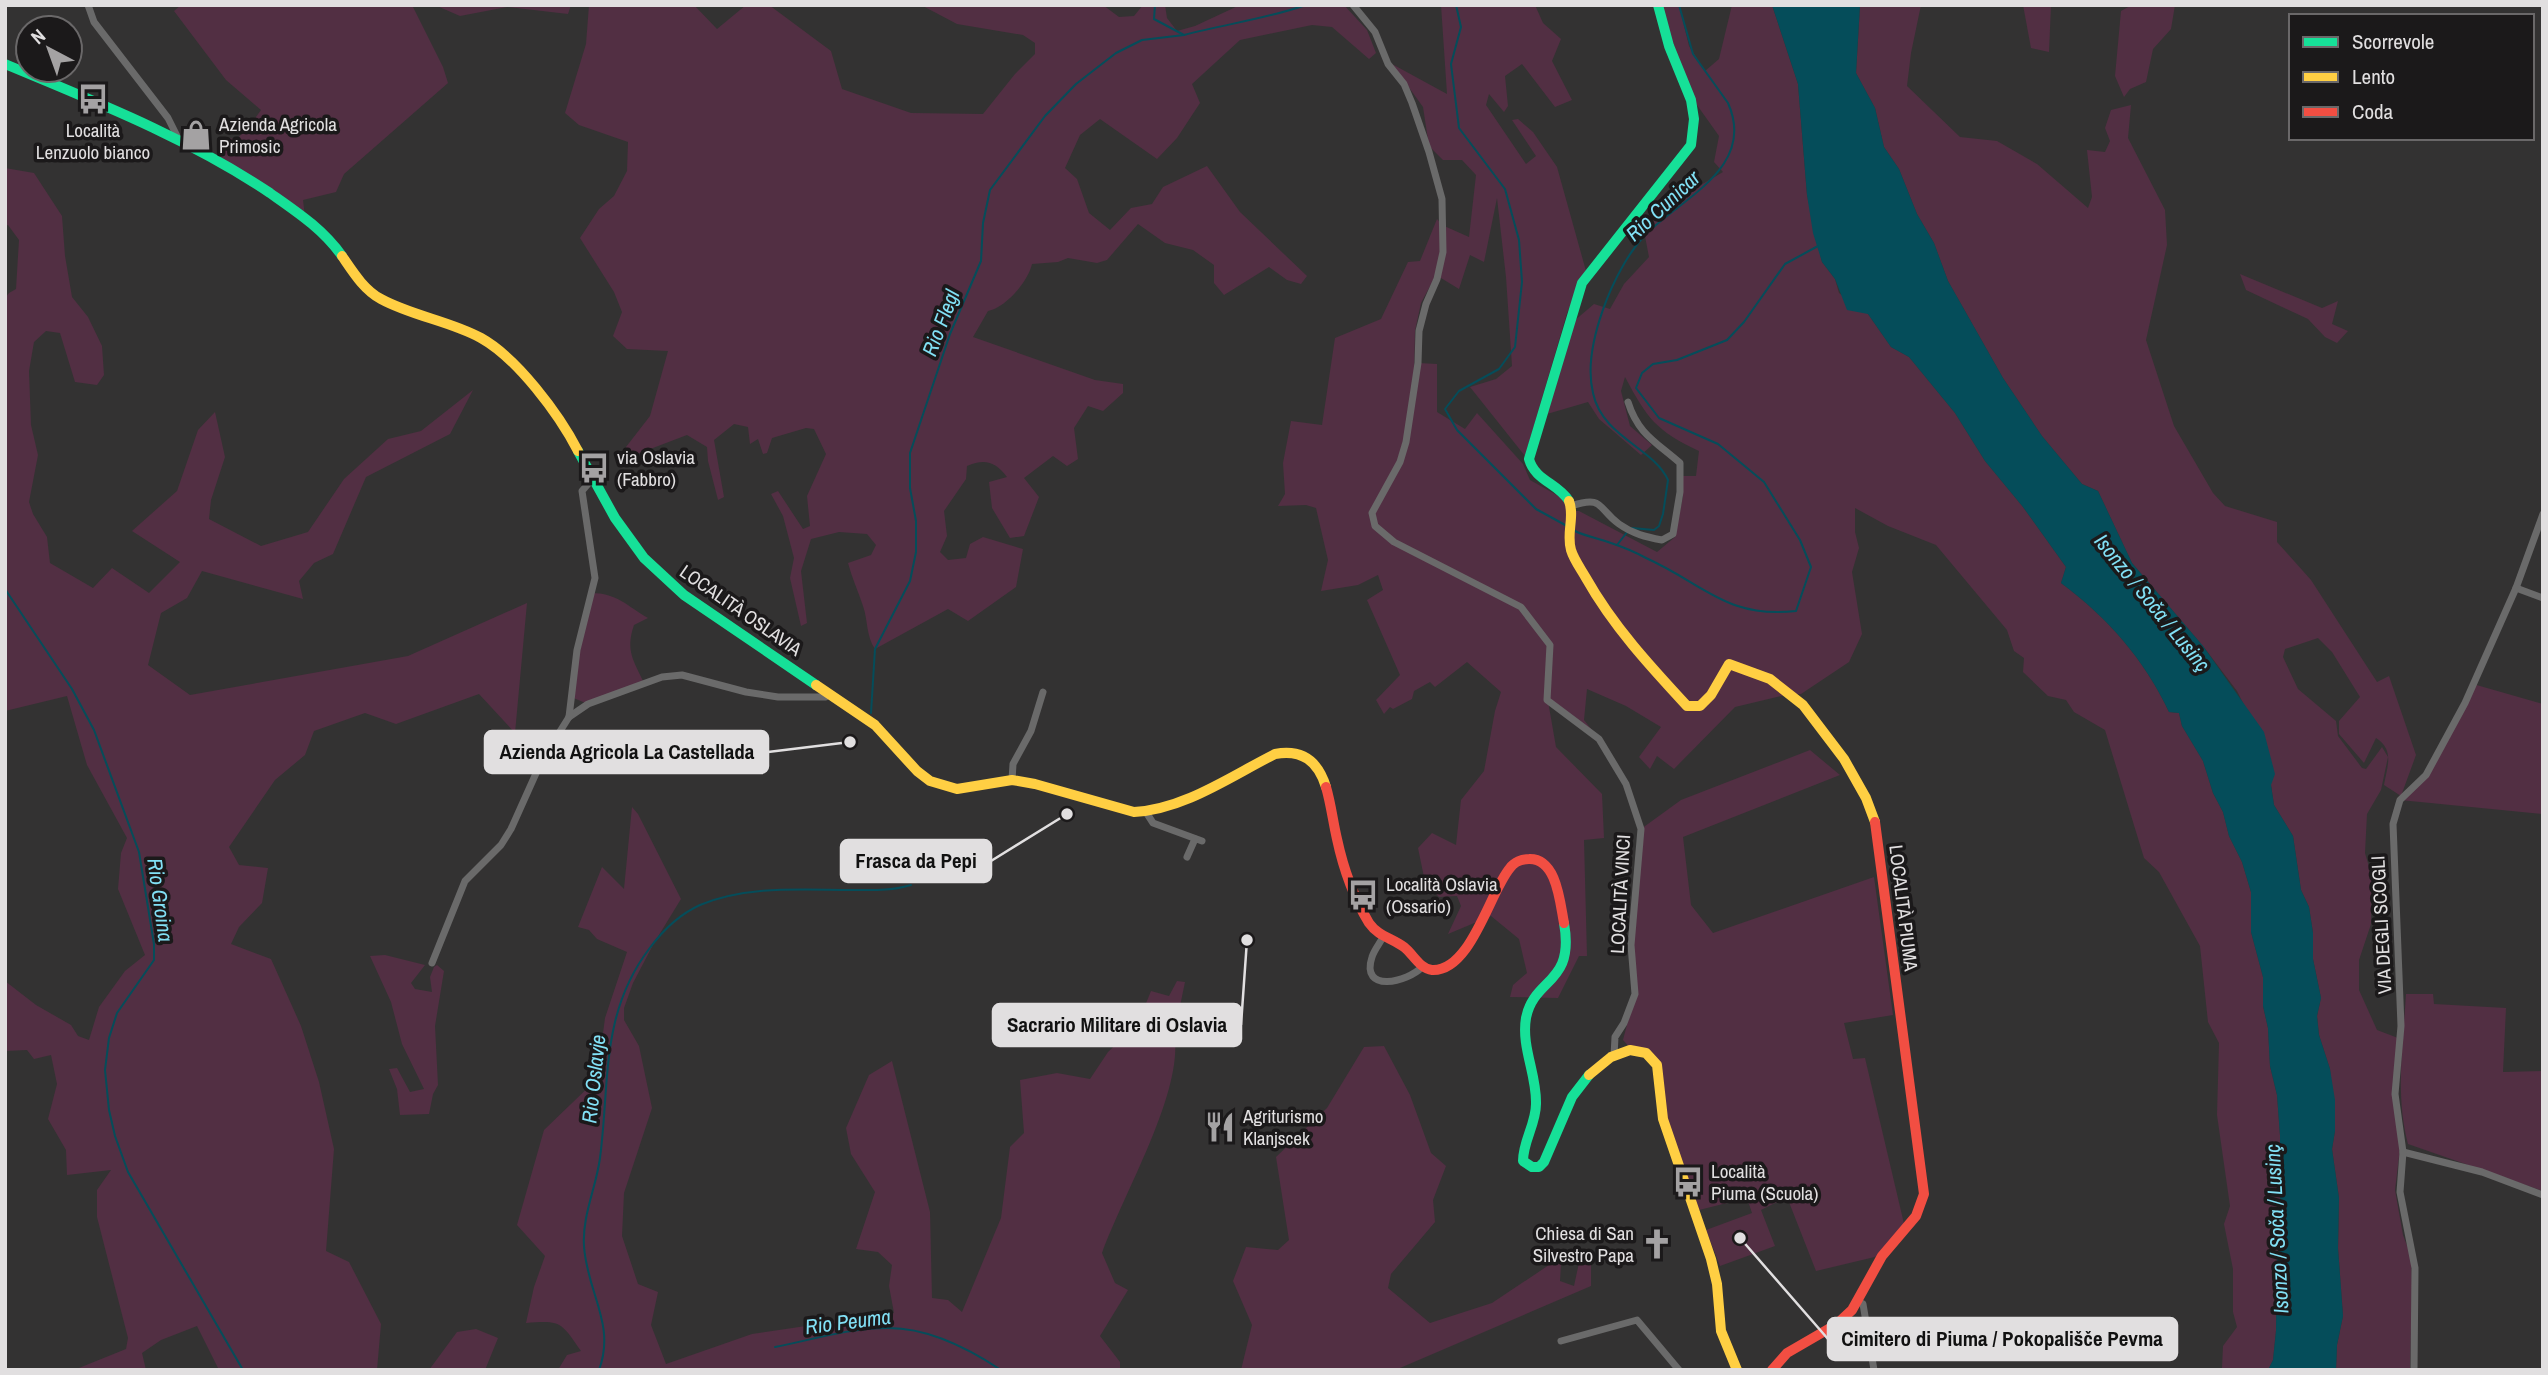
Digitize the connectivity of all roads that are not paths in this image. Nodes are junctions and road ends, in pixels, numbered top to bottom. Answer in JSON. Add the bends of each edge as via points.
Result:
{"nodes":[{"id":1,"x":88,"y":5,"type":"edge"},
{"id":2,"x":1353,"y":5,"type":"edge"},
{"id":3,"x":1658,"y":5,"type":"edge"},
{"id":4,"x":5,"y":64,"type":"edge"},
{"id":5,"x":179,"y":140,"type":"junction"},
{"id":6,"x":1628,"y":402,"type":"dead end"},
{"id":7,"x":594,"y":477,"type":"junction"},
{"id":8,"x":1571,"y":506,"type":"junction"},
{"id":9,"x":2543,"y":514,"type":"edge"},
{"id":10,"x":2516,"y":588,"type":"junction"},
{"id":11,"x":2543,"y":598,"type":"edge"},
{"id":12,"x":1043,"y":692,"type":"dead end"},
{"id":13,"x":830,"y":693,"type":"junction"},
{"id":14,"x":572,"y":697,"type":"junction"},
{"id":15,"x":588,"y":704,"type":"junction"},
{"id":16,"x":569,"y":717,"type":"junction"},
{"id":17,"x":1012,"y":780,"type":"junction"},
{"id":18,"x":1146,"y":813,"type":"junction"},
{"id":19,"x":1187,"y":858,"type":"dead end"},
{"id":20,"x":1383,"y":937,"type":"junction"},
{"id":21,"x":432,"y":964,"type":"dead end"},
{"id":22,"x":1422,"y":967,"type":"junction"},
{"id":23,"x":1614,"y":1056,"type":"junction"},
{"id":24,"x":2403,"y":1152,"type":"junction"},
{"id":25,"x":2543,"y":1195,"type":"edge"},
{"id":26,"x":1859,"y":1302,"type":"junction"},
{"id":27,"x":1561,"y":1341,"type":"dead end"},
{"id":28,"x":1679,"y":1370,"type":"edge"},
{"id":29,"x":1737,"y":1370,"type":"edge"},
{"id":30,"x":1772,"y":1370,"type":"edge"},
{"id":31,"x":1874,"y":1370,"type":"edge"},
{"id":32,"x":2414,"y":1370,"type":"edge"}],
"edges":[{"from":1,"to":5,"type":"street","via":[[94,22],[168,118]]},
{"from":2,"to":23,"type":"street","name":"LOCALITÀ VINCI","via":[[1375,32],[1388,64],[1404,84],[1442,200],[1443,252],[1419,331],[1406,442],[1372,513],[1375,526],[1394,542],[1521,607],[1550,645],[1547,700],[1599,739],[1626,784],[1641,829],[1631,945],[1635,995],[1615,1037]]},
{"from":3,"to":8,"type":"street","via":[[1696,121],[1691,145],[1581,283],[1529,459],[1535,475],[1566,495]]},
{"from":4,"to":5,"type":"street","name":"LOCALITÀ OSLAVIA"},
{"from":5,"to":7,"type":"street","name":"LOCALITÀ OSLAVIA","via":[[231,167],[305,217],[331,240],[368,290],[488,342],[512,361],[570,435]]},
{"from":6,"to":8,"type":"street","via":[[1634,422],[1680,463],[1673,534],[1662,540],[1638,535],[1588,500]]},
{"from":7,"to":13,"type":"street","name":"LOCALITÀ OSLAVIA","via":[[633,544],[676,588]]},
{"from":7,"to":14,"type":"street","via":[[582,491],[595,578],[577,650]]},
{"from":8,"to":26,"type":"street","name":"LOCALITÀ PIUMA","via":[[1571,551],[1593,593],[1687,706],[1700,706],[1712,695],[1729,664],[1770,678],[1811,712],[1862,787],[1874,816],[1924,1194],[1915,1217],[1883,1255]]},
{"from":9,"to":10,"type":"street","name":"VIA DEGLI SCOGLI"},
{"from":10,"to":11,"type":"street"},
{"from":10,"to":24,"type":"street","name":"VIA DEGLI SCOGLI","via":[[2465,703],[2426,775],[2400,800],[2394,817],[2401,1026],[2395,1094]]},
{"from":12,"to":17,"type":"street","via":[[1031,731],[1013,764]]},
{"from":13,"to":15,"type":"street","via":[[826,697],[778,697],[682,675],[662,677]]},
{"from":13,"to":17,"type":"street","name":"LOCALITÀ OSLAVIA","via":[[875,725],[930,781],[965,789]]},
{"from":14,"to":15,"type":"street"},
{"from":14,"to":16,"type":"street"},
{"from":15,"to":16,"type":"street"},
{"from":16,"to":21,"type":"street","via":[[542,760],[512,829],[465,881]]},
{"from":17,"to":18,"type":"street"},
{"from":18,"to":19,"type":"street","via":[[1153,823],[1198,840]]},
{"from":18,"to":20,"type":"street","via":[[1275,754],[1301,754],[1322,774],[1341,854],[1370,924]]},
{"from":20,"to":22,"type":"street","via":[[1404,947]]},
{"from":20,"to":22,"type":"street","via":[[1371,959],[1378,980],[1396,982]]},
{"from":22,"to":23,"type":"street","via":[[1441,967],[1460,956],[1515,862],[1532,859],[1544,864],[1556,888],[1567,946],[1561,968],[1534,998],[1526,1021],[1537,1102],[1522,1155],[1527,1166],[1536,1168],[1544,1162],[1576,1088]]},
{"from":23,"to":29,"type":"street","via":[[1640,1051],[1656,1062],[1663,1119],[1711,1259],[1721,1331]]},
{"from":24,"to":25,"type":"street","via":[[2482,1172]]},
{"from":24,"to":32,"type":"street","name":"VIA DEGLI SCOGLI","via":[[2400,1192],[2414,1268]]},
{"from":26,"to":30,"type":"street","name":"LOCALITÀ PIUMA","via":[[1846,1318],[1794,1348]]},
{"from":26,"to":31,"type":"street"},
{"from":27,"to":28,"type":"street","via":[[1637,1320]]}]}
